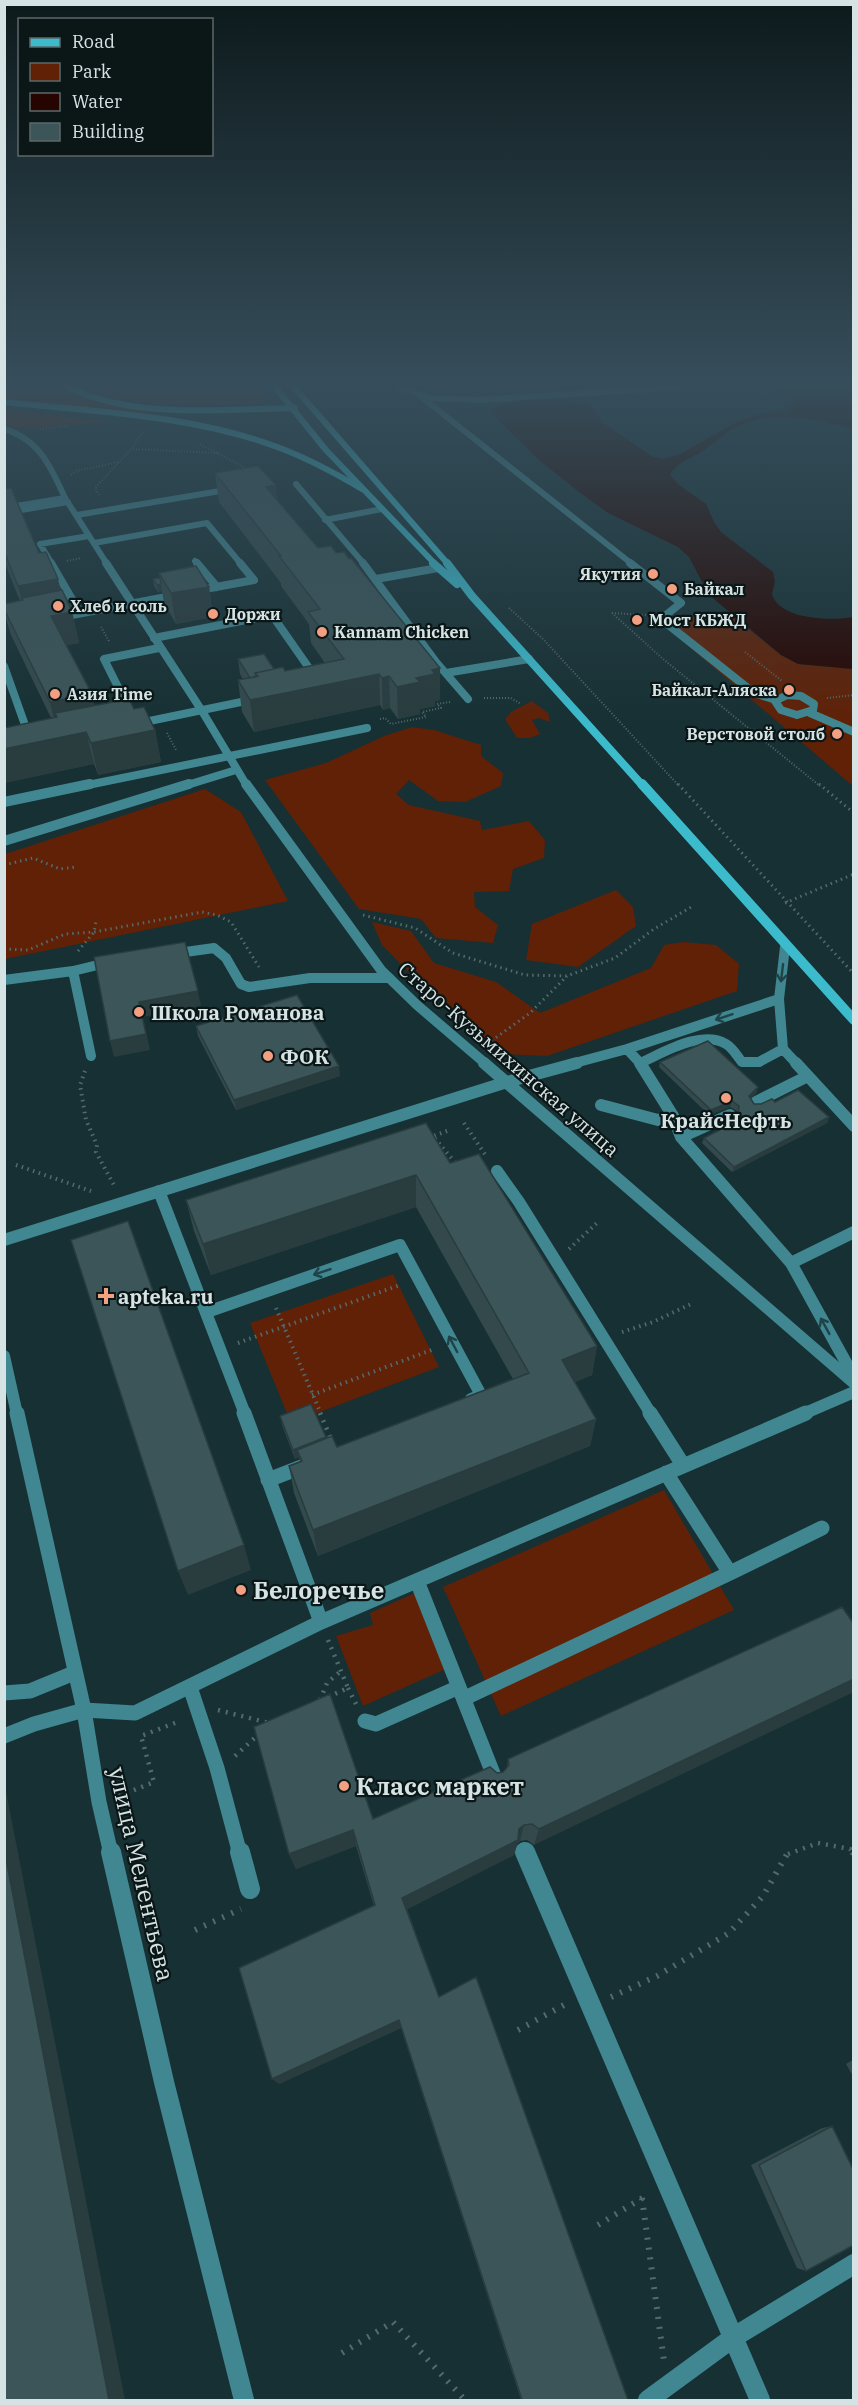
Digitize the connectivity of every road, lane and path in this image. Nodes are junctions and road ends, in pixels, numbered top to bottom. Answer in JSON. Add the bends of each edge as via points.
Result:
{"nodes":[{"id":1,"x":171,"y":499,"type":"edge"},
{"id":2,"x":308,"y":499,"type":"edge"},
{"id":3,"x":372,"y":499,"type":"edge"},
{"id":4,"x":392,"y":499,"type":"edge"},
{"id":5,"x":550,"y":499,"type":"edge"},
{"id":6,"x":67,"y":500,"type":"junction"},
{"id":7,"x":4,"y":508,"type":"edge"},
{"id":8,"x":382,"y":509,"type":"junction"},
{"id":9,"x":4,"y":513,"type":"edge"},
{"id":10,"x":77,"y":515,"type":"junction"},
{"id":11,"x":325,"y":520,"type":"junction"},
{"id":12,"x":91,"y":539,"type":"junction"},
{"id":13,"x":81,"y":558,"type":"dead end"},
{"id":14,"x":75,"y":560,"type":"dead end"},
{"id":15,"x":195,"y":561,"type":"dead end"},
{"id":16,"x":438,"y":568,"type":"junction"},
{"id":17,"x":376,"y":579,"type":"junction"},
{"id":18,"x":217,"y":587,"type":"junction"},
{"id":19,"x":472,"y":596,"type":"junction"},
{"id":20,"x":131,"y":604,"type":"junction"},
{"id":21,"x":504,"y":604,"type":"dead end"},
{"id":22,"x":92,"y":611,"type":"junction"},
{"id":23,"x":80,"y":613,"type":"junction"},
{"id":24,"x":47,"y":619,"type":"edge"},
{"id":25,"x":662,"y":619,"type":"junction"},
{"id":26,"x":156,"y":643,"type":"junction"},
{"id":27,"x":118,"y":656,"type":"junction"},
{"id":28,"x":529,"y":659,"type":"junction"},
{"id":29,"x":4,"y":666,"type":"edge"},
{"id":30,"x":446,"y":674,"type":"junction"},
{"id":31,"x":309,"y":688,"type":"edge"},
{"id":32,"x":262,"y":698,"type":"edge"},
{"id":33,"x":468,"y":699,"type":"junction"},
{"id":34,"x":776,"y":700,"type":"junction"},
{"id":35,"x":521,"y":704,"type":"dead end"},
{"id":36,"x":202,"y":711,"type":"junction"},
{"id":37,"x":810,"y":713,"type":"junction"},
{"id":38,"x":159,"y":719,"type":"junction"},
{"id":39,"x":401,"y":722,"type":"edge"},
{"id":40,"x":137,"y":724,"type":"junction"},
{"id":41,"x":125,"y":726,"type":"edge"},
{"id":42,"x":367,"y":728,"type":"dead end"},
{"id":43,"x":854,"y":732,"type":"edge"},
{"id":44,"x":23,"y":748,"type":"edge"},
{"id":45,"x":226,"y":755,"type":"junction"},
{"id":46,"x":184,"y":764,"type":"junction"},
{"id":47,"x":236,"y":770,"type":"junction"},
{"id":48,"x":4,"y":802,"type":"edge"},
{"id":49,"x":854,"y":813,"type":"edge"},
{"id":50,"x":4,"y":841,"type":"edge"},
{"id":51,"x":4,"y":865,"type":"edge"},
{"id":52,"x":76,"y":867,"type":"dead end"},
{"id":53,"x":854,"y":874,"type":"edge"},
{"id":54,"x":785,"y":903,"type":"junction"},
{"id":55,"x":693,"y":906,"type":"dead end"},
{"id":56,"x":356,"y":913,"type":"dead end"},
{"id":57,"x":96,"y":921,"type":"dead end"},
{"id":58,"x":94,"y":932,"type":"junction"},
{"id":59,"x":785,"y":947,"type":"junction"},
{"id":60,"x":4,"y":949,"type":"edge"},
{"id":61,"x":159,"y":954,"type":"edge"},
{"id":62,"x":126,"y":959,"type":"edge"},
{"id":63,"x":76,"y":970,"type":"junction"},
{"id":64,"x":854,"y":974,"type":"edge"},
{"id":65,"x":567,"y":976,"type":"junction"},
{"id":66,"x":388,"y":978,"type":"junction"},
{"id":67,"x":4,"y":980,"type":"edge"},
{"id":68,"x":279,"y":984,"type":"junction"},
{"id":69,"x":779,"y":999,"type":"junction"},
{"id":70,"x":854,"y":1020,"type":"edge"},
{"id":71,"x":484,"y":1046,"type":"dead end"},
{"id":72,"x":627,"y":1049,"type":"junction"},
{"id":73,"x":783,"y":1049,"type":"junction"},
{"id":74,"x":91,"y":1056,"type":"joint"},
{"id":75,"x":640,"y":1063,"type":"junction"},
{"id":76,"x":808,"y":1076,"type":"junction"},
{"id":77,"x":507,"y":1082,"type":"junction"},
{"id":78,"x":756,"y":1102,"type":"edge"},
{"id":79,"x":601,"y":1105,"type":"dead end"},
{"id":80,"x":730,"y":1115,"type":"dead end"},
{"id":81,"x":673,"y":1116,"type":"junction"},
{"id":82,"x":464,"y":1123,"type":"dead end"},
{"id":83,"x":854,"y":1126,"type":"edge"},
{"id":84,"x":447,"y":1131,"type":"dead end"},
{"id":85,"x":681,"y":1137,"type":"junction"},
{"id":86,"x":486,"y":1155,"type":"dead end"},
{"id":87,"x":16,"y":1165,"type":"dead end"},
{"id":88,"x":461,"y":1169,"type":"edge"},
{"id":89,"x":497,"y":1171,"type":"dead end"},
{"id":90,"x":116,"y":1188,"type":"dead end"},
{"id":91,"x":159,"y":1191,"type":"junction"},
{"id":92,"x":97,"y":1194,"type":"dead end"},
{"id":93,"x":599,"y":1221,"type":"dead end"},
{"id":94,"x":854,"y":1232,"type":"edge"},
{"id":95,"x":585,"y":1233,"type":"dead end"},
{"id":96,"x":4,"y":1240,"type":"edge"},
{"id":97,"x":791,"y":1263,"type":"junction"},
{"id":98,"x":418,"y":1278,"type":"junction"},
{"id":99,"x":268,"y":1291,"type":"junction"},
{"id":100,"x":693,"y":1303,"type":"dead end"},
{"id":101,"x":207,"y":1312,"type":"junction"},
{"id":102,"x":284,"y":1327,"type":"junction"},
{"id":103,"x":603,"y":1337,"type":"junction"},
{"id":104,"x":453,"y":1342,"type":"junction"},
{"id":105,"x":220,"y":1350,"type":"junction"},
{"id":106,"x":4,"y":1356,"type":"edge"},
{"id":107,"x":854,"y":1377,"type":"edge"},
{"id":108,"x":854,"y":1383,"type":"edge"},
{"id":109,"x":854,"y":1392,"type":"edge"},
{"id":110,"x":312,"y":1395,"type":"junction"},
{"id":111,"x":459,"y":1404,"type":"edge"},
{"id":112,"x":338,"y":1453,"type":"joint"},
{"id":113,"x":683,"y":1465,"type":"junction"},
{"id":114,"x":666,"y":1473,"type":"junction"},
{"id":115,"x":268,"y":1480,"type":"junction"},
{"id":116,"x":822,"y":1528,"type":"dead end"},
{"id":117,"x":730,"y":1574,"type":"junction"},
{"id":118,"x":417,"y":1581,"type":"junction"},
{"id":119,"x":321,"y":1622,"type":"junction"},
{"id":120,"x":341,"y":1671,"type":"junction"},
{"id":121,"x":74,"y":1673,"type":"junction"},
{"id":122,"x":190,"y":1687,"type":"junction"},
{"id":123,"x":462,"y":1692,"type":"junction"},
{"id":124,"x":4,"y":1693,"type":"edge"},
{"id":125,"x":320,"y":1700,"type":"junction"},
{"id":126,"x":310,"y":1704,"type":"edge"},
{"id":127,"x":84,"y":1710,"type":"junction"},
{"id":128,"x":199,"y":1714,"type":"junction"},
{"id":129,"x":280,"y":1718,"type":"edge"},
{"id":130,"x":365,"y":1720,"type":"dead end"},
{"id":131,"x":270,"y":1723,"type":"junction"},
{"id":132,"x":4,"y":1736,"type":"edge"},
{"id":133,"x":217,"y":1768,"type":"junction"},
{"id":134,"x":496,"y":1781,"type":"edge"},
{"id":135,"x":119,"y":1796,"type":"dead end"},
{"id":136,"x":524,"y":1850,"type":"edge"},
{"id":137,"x":854,"y":1854,"type":"edge"},
{"id":138,"x":250,"y":1889,"type":"dead end"},
{"id":139,"x":237,"y":1910,"type":"dead end"},
{"id":140,"x":195,"y":1930,"type":"dead end"},
{"id":141,"x":588,"y":2000,"type":"junction"},
{"id":142,"x":518,"y":2030,"type":"dead end"},
{"id":143,"x":668,"y":2183,"type":"junction"},
{"id":144,"x":642,"y":2198,"type":"junction"},
{"id":145,"x":598,"y":2225,"type":"dead end"},
{"id":146,"x":854,"y":2264,"type":"edge"},
{"id":147,"x":734,"y":2337,"type":"junction"},
{"id":148,"x":342,"y":2353,"type":"dead end"},
{"id":149,"x":667,"y":2388,"type":"junction"},
{"id":150,"x":244,"y":2400,"type":"edge"},
{"id":151,"x":465,"y":2400,"type":"edge"},
{"id":152,"x":648,"y":2400,"type":"edge"},
{"id":153,"x":760,"y":2400,"type":"edge"}],
"edges":[{"from":1,"to":10,"type":"street"},
{"from":2,"to":11,"type":"street"},
{"from":3,"to":8,"type":"main road"},
{"from":4,"to":19,"type":"main road"},
{"from":5,"to":25,"type":"street","via":[[681,603]]},
{"from":6,"to":7,"type":"street"},
{"from":6,"to":9,"type":"street"},
{"from":6,"to":10,"type":"street","name":"Старо-Кузьмихинская улица"},
{"from":8,"to":11,"type":"street"},
{"from":8,"to":16,"type":"main road"},
{"from":10,"to":12,"type":"street","name":"Старо-Кузьмихинская улица"},
{"from":11,"to":17,"type":"street"},
{"from":12,"to":18,"type":"street","via":[[207,523],[254,580]]},
{"from":12,"to":20,"type":"street","name":"Старо-Кузьмихинская улица"},
{"from":12,"to":23,"type":"street","via":[[40,544]]},
{"from":13,"to":14,"type":"path"},
{"from":15,"to":18,"type":"street"},
{"from":16,"to":17,"type":"street"},
{"from":16,"to":19,"type":"main road"},
{"from":17,"to":30,"type":"street"},
{"from":18,"to":20,"type":"street"},
{"from":19,"to":28,"type":"main road"},
{"from":20,"to":22,"type":"street"},
{"from":20,"to":26,"type":"street","name":"Старо-Кузьмихинская улица"},
{"from":21,"to":54,"type":"path","via":[[543,639]]},
{"from":22,"to":23,"type":"street"},
{"from":22,"to":27,"type":"path"},
{"from":23,"to":24,"type":"street"},
{"from":25,"to":34,"type":"street","via":[[754,693]]},
{"from":25,"to":49,"type":"path","via":[[612,613]]},
{"from":26,"to":27,"type":"street"},
{"from":26,"to":31,"type":"street","via":[[273,615],[320,686]]},
{"from":26,"to":36,"type":"street","name":"Старо-Кузьмихинская улица"},
{"from":27,"to":40,"type":"street","via":[[104,659]]},
{"from":28,"to":30,"type":"street"},
{"from":28,"to":59,"type":"main road"},
{"from":29,"to":44,"type":"street","via":[[33,746]]},
{"from":30,"to":33,"type":"street"},
{"from":32,"to":36,"type":"street"},
{"from":33,"to":35,"type":"path","via":[[511,698]]},
{"from":33,"to":39,"type":"path","via":[[437,704],[441,708],[422,712],[426,717]]},
{"from":34,"to":37,"type":"street","via":[[777,708],[786,713]]},
{"from":34,"to":37,"type":"street","via":[[787,695],[806,698],[814,704]]},
{"from":36,"to":38,"type":"street"},
{"from":36,"to":45,"type":"street","name":"Старо-Кузьмихинская улица"},
{"from":37,"to":43,"type":"street"},
{"from":38,"to":40,"type":"street"},
{"from":38,"to":46,"type":"path"},
{"from":40,"to":41,"type":"street"},
{"from":42,"to":45,"type":"street"},
{"from":45,"to":46,"type":"street"},
{"from":45,"to":47,"type":"street","name":"Старо-Кузьмихинская улица"},
{"from":46,"to":48,"type":"street"},
{"from":47,"to":50,"type":"street"},
{"from":47,"to":66,"type":"street","name":"Старо-Кузьмихинская улица"},
{"from":51,"to":52,"type":"path","via":[[33,858],[60,869]]},
{"from":53,"to":54,"type":"path"},
{"from":54,"to":64,"type":"path"},
{"from":55,"to":65,"type":"path","via":[[615,958]]},
{"from":56,"to":65,"type":"path","via":[[415,928],[453,953],[525,975]]},
{"from":57,"to":58,"type":"path"},
{"from":58,"to":60,"type":"path","via":[[65,934],[28,950]]},
{"from":58,"to":63,"type":"path","via":[[78,951]]},
{"from":58,"to":68,"type":"path","via":[[202,912],[217,915],[231,922],[264,975]]},
{"from":59,"to":69,"type":"street","one_way":true},
{"from":59,"to":70,"type":"main road"},
{"from":61,"to":68,"type":"street","via":[[214,948],[226,958],[241,984]]},
{"from":62,"to":63,"type":"street"},
{"from":63,"to":67,"type":"street"},
{"from":63,"to":74,"type":"street"},
{"from":65,"to":71,"type":"path","via":[[513,1028]]},
{"from":66,"to":68,"type":"street","via":[[310,978]]},
{"from":66,"to":77,"type":"street","name":"Старо-Кузьмихинская улица"},
{"from":69,"to":72,"type":"street","one_way":true},
{"from":69,"to":73,"type":"street"},
{"from":72,"to":75,"type":"street"},
{"from":72,"to":77,"type":"street"},
{"from":73,"to":75,"type":"street","via":[[759,1062],[742,1062],[726,1043],[706,1039]]},
{"from":73,"to":76,"type":"street"},
{"from":74,"to":90,"type":"path","via":[[80,1085],[86,1120],[97,1145],[96,1152]]},
{"from":75,"to":81,"type":"street"},
{"from":76,"to":78,"type":"street"},
{"from":76,"to":83,"type":"street"},
{"from":77,"to":91,"type":"street"},
{"from":77,"to":108,"type":"street","name":"Старо-Кузьмихинская улица"},
{"from":79,"to":81,"type":"street","via":[[658,1120]]},
{"from":80,"to":85,"type":"street"},
{"from":81,"to":85,"type":"street"},
{"from":82,"to":86,"type":"path"},
{"from":84,"to":88,"type":"path","via":[[433,1136]]},
{"from":85,"to":97,"type":"street"},
{"from":87,"to":92,"type":"path"},
{"from":89,"to":103,"type":"street"},
{"from":91,"to":96,"type":"street"},
{"from":91,"to":101,"type":"street"},
{"from":93,"to":95,"type":"path"},
{"from":94,"to":97,"type":"street"},
{"from":107,"to":97,"type":"street","one_way":true},
{"from":98,"to":99,"type":"street","one_way":true,"via":[[400,1245]]},
{"from":98,"to":102,"type":"path"},
{"from":98,"to":104,"type":"street"},
{"from":99,"to":101,"type":"street"},
{"from":99,"to":102,"type":"path"},
{"from":100,"to":103,"type":"path","via":[[653,1322]]},
{"from":101,"to":105,"type":"street"},
{"from":102,"to":105,"type":"path"},
{"from":102,"to":110,"type":"path"},
{"from":103,"to":113,"type":"street"},
{"from":104,"to":110,"type":"path"},
{"from":111,"to":104,"type":"street","one_way":true,"via":[[481,1395]]},
{"from":105,"to":115,"type":"street"},
{"from":106,"to":121,"type":"street","name":"улица Мелентьева"},
{"from":109,"to":113,"type":"street"},
{"from":110,"to":112,"type":"path"},
{"from":112,"to":115,"type":"street"},
{"from":113,"to":114,"type":"street"},
{"from":114,"to":117,"type":"street"},
{"from":114,"to":118,"type":"street"},
{"from":115,"to":119,"type":"street"},
{"from":116,"to":117,"type":"street"},
{"from":117,"to":123,"type":"street"},
{"from":118,"to":119,"type":"street"},
{"from":118,"to":123,"type":"street"},
{"from":119,"to":120,"type":"path"},
{"from":119,"to":122,"type":"street"},
{"from":120,"to":125,"type":"path","via":[[322,1688]]},
{"from":120,"to":125,"type":"path","via":[[348,1688]]},
{"from":121,"to":124,"type":"street","via":[[30,1691]]},
{"from":121,"to":127,"type":"street","name":"улица Мелентьева"},
{"from":122,"to":127,"type":"street","via":[[135,1713]]},
{"from":122,"to":128,"type":"street"},
{"from":123,"to":130,"type":"street","via":[[376,1724]]},
{"from":123,"to":134,"type":"street"},
{"from":125,"to":126,"type":"path"},
{"from":127,"to":132,"type":"street"},
{"from":127,"to":150,"type":"street","name":"улица Мелентьева","via":[[107,1838]]},
{"from":128,"to":131,"type":"path","via":[[213,1708]]},
{"from":128,"to":133,"type":"street"},
{"from":128,"to":135,"type":"path","via":[[141,1736],[153,1782]]},
{"from":129,"to":131,"type":"path"},
{"from":131,"to":133,"type":"path"},
{"from":133,"to":138,"type":"street"},
{"from":136,"to":141,"type":"street"},
{"from":137,"to":141,"type":"path","via":[[850,1849],[818,1843],[787,1854],[763,1896],[729,1933],[657,1976]]},
{"from":139,"to":140,"type":"path"},
{"from":141,"to":142,"type":"path"},
{"from":141,"to":143,"type":"street"},
{"from":143,"to":144,"type":"path"},
{"from":143,"to":147,"type":"street"},
{"from":144,"to":145,"type":"path"},
{"from":144,"to":149,"type":"path"},
{"from":146,"to":147,"type":"street"},
{"from":147,"to":149,"type":"street"},
{"from":147,"to":153,"type":"street"},
{"from":148,"to":151,"type":"path","via":[[393,2322]]},
{"from":149,"to":152,"type":"street"}]}
